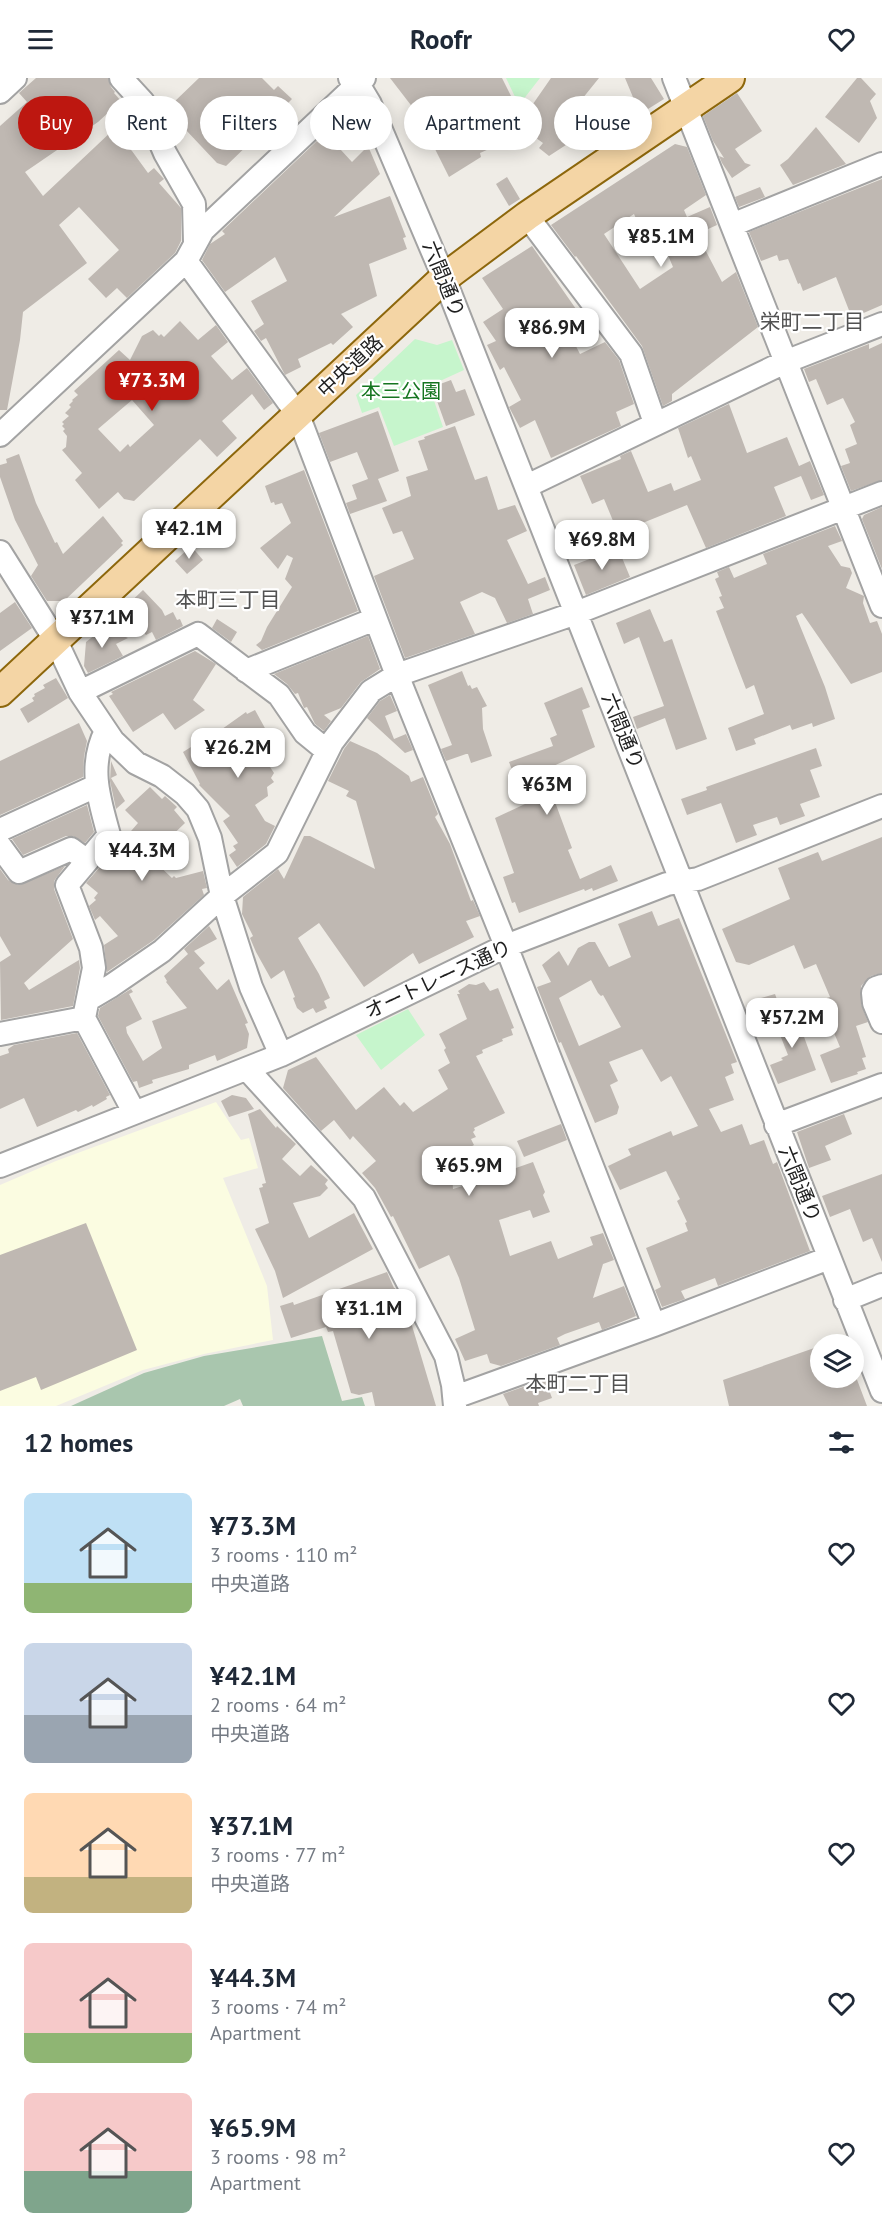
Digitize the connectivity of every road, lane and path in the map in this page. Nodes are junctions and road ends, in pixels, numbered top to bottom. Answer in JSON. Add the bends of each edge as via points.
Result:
{"nodes":[{"id":1,"x":15,"y":78,"type":"edge"},
{"id":2,"x":121,"y":78,"type":"edge"},
{"id":3,"x":674,"y":78,"type":"edge"},
{"id":4,"x":730,"y":78,"type":"edge"},
{"id":5,"x":357,"y":80,"type":"edge"},
{"id":6,"x":0,"y":92,"type":"edge"},
{"id":7,"x":685,"y":109,"type":"junction"},
{"id":8,"x":882,"y":165,"type":"edge"},
{"id":9,"x":527,"y":216,"type":"junction"},
{"id":10,"x":732,"y":225,"type":"junction"},
{"id":11,"x":190,"y":252,"type":"junction"},
{"id":12,"x":444,"y":278,"type":"junction"},
{"id":13,"x":882,"y":324,"type":"edge"},
{"id":14,"x":785,"y":363,"type":"junction"},
{"id":15,"x":298,"y":415,"type":"junction"},
{"id":16,"x":655,"y":423,"type":"junction"},
{"id":17,"x":0,"y":435,"type":"edge"},
{"id":18,"x":527,"y":486,"type":"junction"},
{"id":19,"x":882,"y":493,"type":"edge"},
{"id":20,"x":843,"y":508,"type":"junction"},
{"id":21,"x":0,"y":552,"type":"edge"},
{"id":22,"x":882,"y":606,"type":"edge"},
{"id":23,"x":576,"y":613,"type":"junction"},
{"id":24,"x":375,"y":618,"type":"junction"},
{"id":25,"x":56,"y":641,"type":"junction"},
{"id":26,"x":246,"y":671,"type":"junction"},
{"id":27,"x":397,"y":675,"type":"junction"},
{"id":28,"x":0,"y":692,"type":"edge"},
{"id":29,"x":80,"y":692,"type":"junction"},
{"id":30,"x":106,"y":731,"type":"junction"},
{"id":31,"x":327,"y":751,"type":"junction"},
{"id":32,"x":96,"y":786,"type":"junction"},
{"id":33,"x":882,"y":806,"type":"edge"},
{"id":34,"x":0,"y":830,"type":"edge"},
{"id":35,"x":0,"y":846,"type":"edge"},
{"id":36,"x":86,"y":860,"type":"junction"},
{"id":37,"x":682,"y":881,"type":"junction"},
{"id":38,"x":222,"y":896,"type":"junction"},
{"id":39,"x":506,"y":946,"type":"junction"},
{"id":40,"x":882,"y":986,"type":"edge"},
{"id":41,"x":86,"y":1008,"type":"junction"},
{"id":42,"x":882,"y":1022,"type":"edge"},
{"id":43,"x":0,"y":1034,"type":"edge"},
{"id":44,"x":280,"y":1055,"type":"junction"},
{"id":45,"x":247,"y":1069,"type":"junction"},
{"id":46,"x":882,"y":1085,"type":"edge"},
{"id":47,"x":134,"y":1112,"type":"junction"},
{"id":48,"x":776,"y":1125,"type":"junction"},
{"id":49,"x":0,"y":1166,"type":"edge"},
{"id":50,"x":829,"y":1258,"type":"junction"},
{"id":51,"x":882,"y":1285,"type":"edge"},
{"id":52,"x":845,"y":1300,"type":"junction"},
{"id":53,"x":654,"y":1325,"type":"junction"},
{"id":54,"x":882,"y":1391,"type":"edge"},
{"id":55,"x":455,"y":1402,"type":"edge"}],
"edges":[{"from":1,"to":6,"type":"street"},
{"from":2,"to":11,"type":"street","via":[[143,102],[165,153],[194,204]]},
{"from":3,"to":7,"type":"street"},
{"from":4,"to":7,"type":"main road","name":"中央道路"},
{"from":5,"to":11,"type":"street","via":[[203,230]]},
{"from":5,"to":12,"type":"street","name":"六間通り"},
{"from":7,"to":9,"type":"main road","name":"中央道路"},
{"from":7,"to":10,"type":"street"},
{"from":8,"to":10,"type":"street"},
{"from":9,"to":12,"type":"main road","name":"中央道路"},
{"from":9,"to":16,"type":"street","via":[[631,354]]},
{"from":10,"to":14,"type":"street"},
{"from":11,"to":15,"type":"street"},
{"from":11,"to":17,"type":"street"},
{"from":12,"to":15,"type":"main road","name":"中央道路"},
{"from":12,"to":18,"type":"street","name":"六間通り"},
{"from":13,"to":14,"type":"street"},
{"from":14,"to":16,"type":"street"},
{"from":14,"to":20,"type":"street"},
{"from":15,"to":24,"type":"street"},
{"from":15,"to":25,"type":"main road","name":"中央道路"},
{"from":16,"to":18,"type":"street"},
{"from":18,"to":23,"type":"street","name":"六間通り"},
{"from":19,"to":20,"type":"street"},
{"from":20,"to":22,"type":"street"},
{"from":20,"to":23,"type":"street"},
{"from":21,"to":25,"type":"street"},
{"from":23,"to":27,"type":"street"},
{"from":23,"to":37,"type":"street","name":"六間通り"},
{"from":24,"to":26,"type":"street"},
{"from":24,"to":27,"type":"street"},
{"from":25,"to":28,"type":"main road","name":"中央道路"},
{"from":25,"to":29,"type":"street"},
{"from":26,"to":29,"type":"street","via":[[198,634]]},
{"from":26,"to":31,"type":"street","via":[[279,695],[305,733]]},
{"from":27,"to":31,"type":"street","via":[[371,691]]},
{"from":27,"to":39,"type":"street"},
{"from":29,"to":30,"type":"street"},
{"from":30,"to":32,"type":"street","via":[[98,746]]},
{"from":30,"to":38,"type":"street","via":[[136,763],[162,776],[198,809],[210,838]]},
{"from":31,"to":38,"type":"street","via":[[277,853]]},
{"from":32,"to":34,"type":"street"},
{"from":32,"to":36,"type":"street","via":[[109,835]]},
{"from":33,"to":37,"type":"street","name":"オートレース通り","via":[[698,879]]},
{"from":35,"to":36,"type":"street","via":[[19,872],[71,849]]},
{"from":36,"to":41,"type":"street","via":[[67,885],[92,948],[94,968]]},
{"from":37,"to":39,"type":"street","name":"オートレース通り"},
{"from":37,"to":48,"type":"street","name":"六間通り"},
{"from":38,"to":41,"type":"street","via":[[162,951]]},
{"from":38,"to":44,"type":"street","via":[[251,987]]},
{"from":39,"to":44,"type":"street","name":"オートレース通り"},
{"from":39,"to":53,"type":"street"},
{"from":40,"to":42,"type":"street","via":[[873,993]]},
{"from":41,"to":43,"type":"street"},
{"from":41,"to":47,"type":"street"},
{"from":44,"to":45,"type":"street","name":"オートレース通り"},
{"from":45,"to":47,"type":"street","name":"オートレース通り"},
{"from":45,"to":55,"type":"street","via":[[364,1198],[446,1356]]},
{"from":46,"to":48,"type":"street"},
{"from":47,"to":49,"type":"street","name":"オートレース通り"},
{"from":48,"to":50,"type":"street","name":"六間通り"},
{"from":50,"to":52,"type":"street","name":"六間通り"},
{"from":50,"to":53,"type":"street"},
{"from":51,"to":52,"type":"street"},
{"from":52,"to":54,"type":"street","name":"六間通り"},
{"from":53,"to":55,"type":"street"}]}
